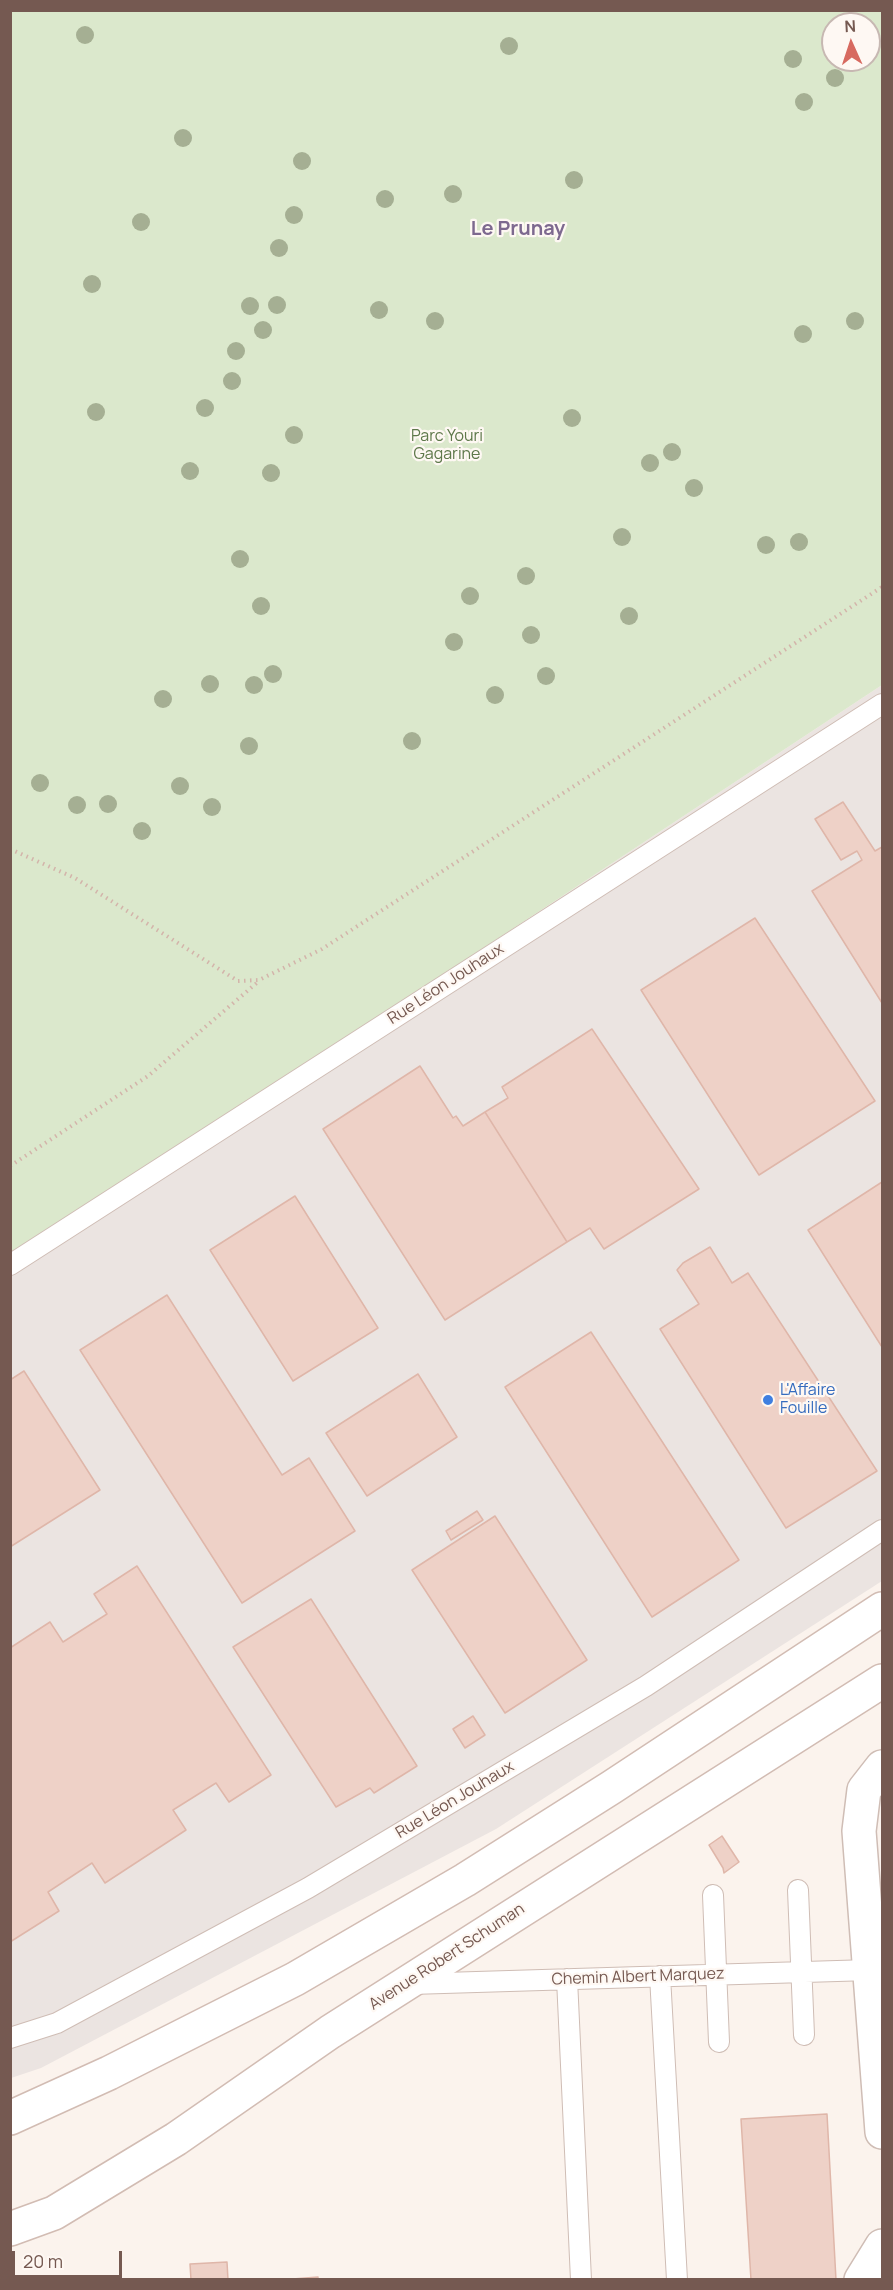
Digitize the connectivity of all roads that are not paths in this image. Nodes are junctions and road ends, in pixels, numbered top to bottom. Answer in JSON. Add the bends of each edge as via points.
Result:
{"nodes":[{"id":1,"x":882,"y":704,"type":"edge"},
{"id":2,"x":10,"y":1265,"type":"edge"},
{"id":3,"x":882,"y":1530,"type":"edge"},
{"id":4,"x":882,"y":1609,"type":"edge"},
{"id":5,"x":882,"y":1681,"type":"edge"},
{"id":6,"x":882,"y":1767,"type":"edge"},
{"id":7,"x":798,"y":1890,"type":"dead end"},
{"id":8,"x":713,"y":1895,"type":"dead end"},
{"id":9,"x":870,"y":1970,"type":"junction"},
{"id":10,"x":801,"y":1972,"type":"junction"},
{"id":11,"x":716,"y":1974,"type":"junction"},
{"id":12,"x":660,"y":1976,"type":"junction"},
{"id":13,"x":567,"y":1979,"type":"junction"},
{"id":14,"x":406,"y":1984,"type":"junction"},
{"id":15,"x":804,"y":2036,"type":"dead end"},
{"id":16,"x":10,"y":2038,"type":"edge"},
{"id":17,"x":719,"y":2042,"type":"dead end"},
{"id":18,"x":10,"y":2118,"type":"edge"},
{"id":19,"x":882,"y":2132,"type":"edge"},
{"id":20,"x":10,"y":2229,"type":"edge"},
{"id":21,"x":882,"y":2246,"type":"edge"},
{"id":22,"x":581,"y":2280,"type":"edge"},
{"id":23,"x":677,"y":2280,"type":"edge"},
{"id":24,"x":861,"y":2280,"type":"edge"}],
"edges":[{"from":1,"to":2,"type":"lane","name":"Rue Léon Jouhaux"},
{"from":3,"to":16,"type":"lane","name":"Rue Léon Jouhaux","via":[[646,1686],[308,1888],[57,2023]]},
{"from":4,"to":18,"type":"main road","via":[[465,1880],[295,1979]]},
{"from":5,"to":14,"type":"main road","name":"Avenue Robert Schuman"},
{"from":6,"to":9,"type":"main road","via":[[864,1791],[859,1831]]},
{"from":7,"to":10,"type":"lane"},
{"from":8,"to":11,"type":"lane"},
{"from":9,"to":10,"type":"lane","name":"Chemin Albert Marquez"},
{"from":9,"to":19,"type":"main road"},
{"from":10,"to":11,"type":"lane","name":"Chemin Albert Marquez"},
{"from":10,"to":15,"type":"lane"},
{"from":11,"to":12,"type":"lane","name":"Chemin Albert Marquez"},
{"from":11,"to":17,"type":"lane"},
{"from":12,"to":13,"type":"lane","name":"Chemin Albert Marquez"},
{"from":12,"to":23,"type":"lane"},
{"from":13,"to":14,"type":"lane","name":"Chemin Albert Marquez"},
{"from":13,"to":22,"type":"lane"},
{"from":14,"to":20,"type":"main road","name":"Avenue Robert Schuman","via":[[176,2139],[54,2213]]},
{"from":21,"to":24,"type":"main road"}]}
